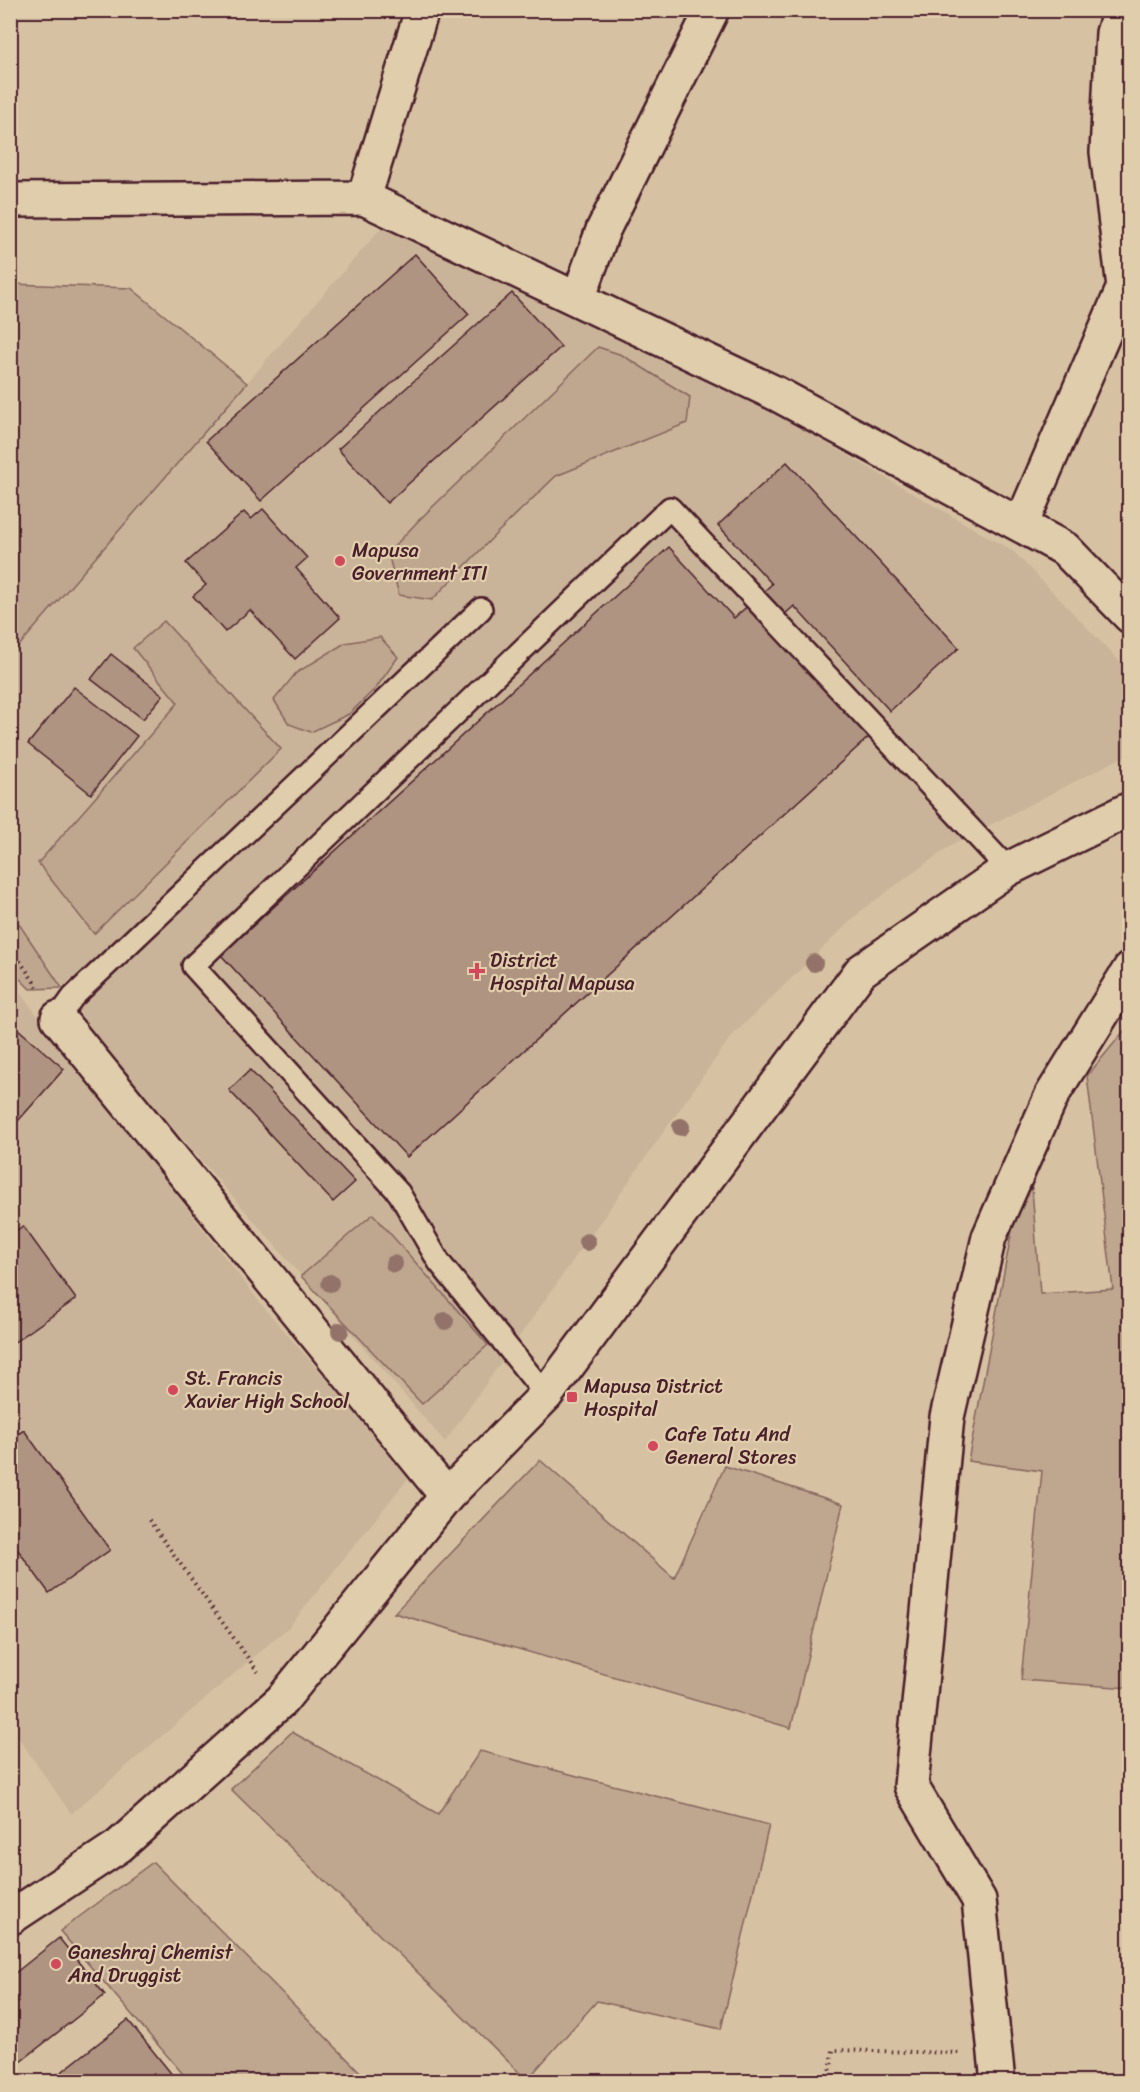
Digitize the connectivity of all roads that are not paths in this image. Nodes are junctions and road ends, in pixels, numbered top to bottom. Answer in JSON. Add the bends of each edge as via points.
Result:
{"nodes":[{"id":1,"x":422,"y":10,"type":"edge"},
{"id":2,"x":712,"y":10,"type":"edge"},
{"id":3,"x":1120,"y":10,"type":"edge"},
{"id":4,"x":364,"y":198,"type":"junction"},
{"id":5,"x":10,"y":200,"type":"edge"},
{"id":6,"x":578,"y":300,"type":"junction"},
{"id":7,"x":1021,"y":525,"type":"junction"},
{"id":8,"x":481,"y":609,"type":"dead end"},
{"id":9,"x":1130,"y":616,"type":"edge"},
{"id":10,"x":1130,"y":809,"type":"edge"},
{"id":11,"x":1008,"y":869,"type":"junction"},
{"id":12,"x":1130,"y":969,"type":"edge"},
{"id":13,"x":58,"y":1018,"type":"joint"},
{"id":14,"x":546,"y":1395,"type":"junction"},
{"id":15,"x":447,"y":1496,"type":"junction"},
{"id":16,"x":10,"y":1917,"type":"edge"},
{"id":17,"x":997,"y":2068,"type":"edge"}],
"edges":[{"from":1,"to":4,"type":"street"},
{"from":2,"to":6,"type":"street","via":[[603,230]]},
{"from":3,"to":7,"type":"street","via":[[1113,33],[1107,152],[1124,287]]},
{"from":4,"to":5,"type":"street"},
{"from":4,"to":6,"type":"street"},
{"from":6,"to":7,"type":"street","via":[[777,394]]},
{"from":7,"to":9,"type":"street","via":[[1065,549]]},
{"from":8,"to":13,"type":"lane","via":[[73,997]]},
{"from":10,"to":11,"type":"street"},
{"from":11,"to":14,"type":"street","via":[[861,971]]},
{"from":11,"to":14,"type":"lane","via":[[670,508],[193,966],[399,1193],[440,1262]]},
{"from":12,"to":17,"type":"street","via":[[1052,1095],[989,1237],[947,1417],[911,1786],[979,1900]]},
{"from":13,"to":15,"type":"street"},
{"from":14,"to":15,"type":"street"},
{"from":15,"to":16,"type":"street","via":[[282,1700],[119,1846]]}]}
